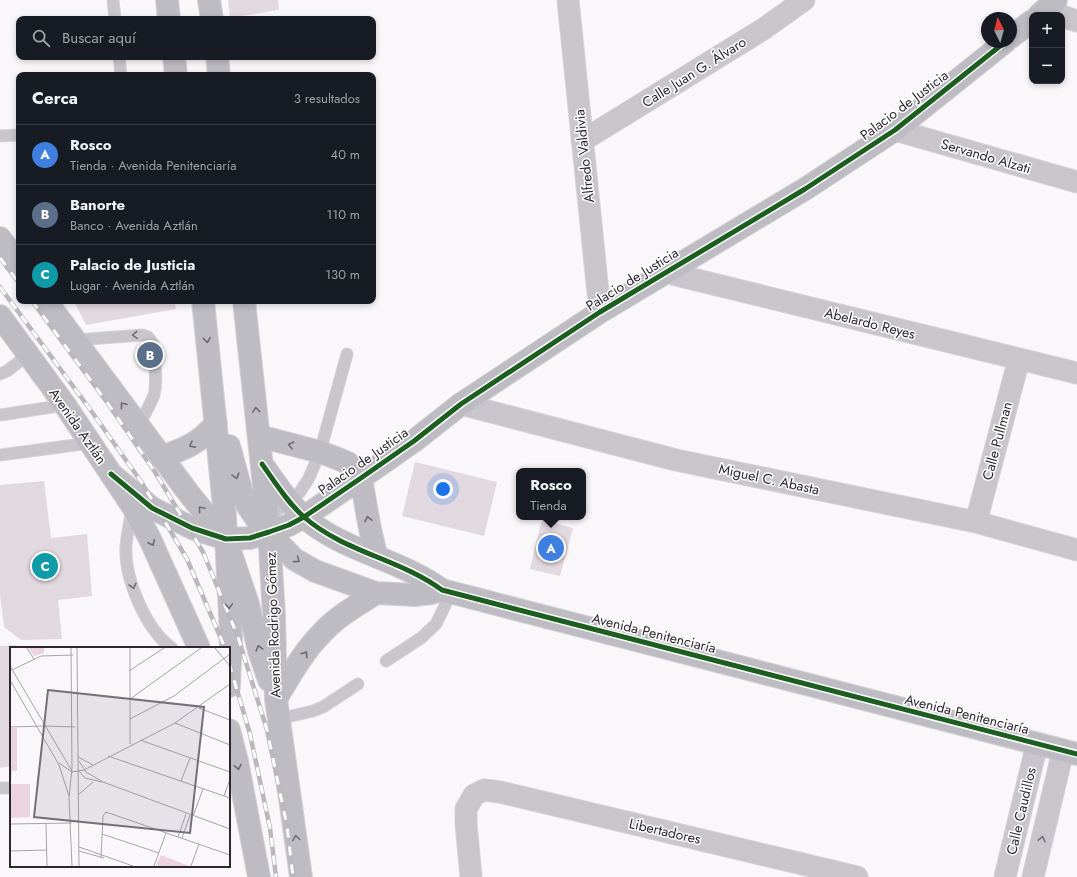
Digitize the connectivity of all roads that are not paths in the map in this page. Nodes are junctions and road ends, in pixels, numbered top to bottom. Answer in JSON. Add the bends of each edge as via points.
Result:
{"nodes":[{"id":1,"x":113,"y":0,"type":"edge"},
{"id":2,"x":167,"y":0,"type":"edge"},
{"id":3,"x":209,"y":0,"type":"edge"},
{"id":4,"x":569,"y":0,"type":"edge"},
{"id":5,"x":804,"y":0,"type":"edge"},
{"id":6,"x":115,"y":16,"type":"edge"},
{"id":7,"x":169,"y":16,"type":"edge"},
{"id":8,"x":212,"y":16,"type":"edge"},
{"id":9,"x":1065,"y":18,"type":"edge"},
{"id":10,"x":1077,"y":21,"type":"edge"},
{"id":11,"x":1029,"y":25,"type":"edge"},
{"id":12,"x":1017,"y":33,"type":"edge"},
{"id":13,"x":998,"y":48,"type":"edge"},
{"id":14,"x":119,"y":60,"type":"edge"},
{"id":15,"x":174,"y":60,"type":"edge"},
{"id":16,"x":216,"y":60,"type":"edge"},
{"id":17,"x":121,"y":72,"type":"edge"},
{"id":18,"x":176,"y":72,"type":"edge"},
{"id":19,"x":218,"y":72,"type":"edge"},
{"id":20,"x":895,"y":130,"type":"junction"},
{"id":21,"x":16,"y":135,"type":"edge"},
{"id":22,"x":0,"y":136,"type":"edge"},
{"id":23,"x":582,"y":141,"type":"junction"},
{"id":24,"x":1077,"y":182,"type":"edge"},
{"id":25,"x":664,"y":272,"type":"junction"},
{"id":26,"x":48,"y":304,"type":"edge"},
{"id":27,"x":203,"y":304,"type":"edge"},
{"id":28,"x":244,"y":304,"type":"edge"},
{"id":29,"x":600,"y":312,"type":"junction"},
{"id":30,"x":0,"y":316,"type":"edge"},
{"id":31,"x":75,"y":340,"type":"junction"},
{"id":32,"x":347,"y":354,"type":"dead end"},
{"id":33,"x":28,"y":355,"type":"junction"},
{"id":34,"x":1018,"y":359,"type":"junction"},
{"id":35,"x":0,"y":374,"type":"edge"},
{"id":36,"x":1077,"y":374,"type":"edge"},
{"id":37,"x":212,"y":384,"type":"junction"},
{"id":38,"x":461,"y":404,"type":"junction"},
{"id":39,"x":65,"y":405,"type":"junction"},
{"id":40,"x":0,"y":415,"type":"edge"},
{"id":41,"x":216,"y":423,"type":"junction"},
{"id":42,"x":139,"y":427,"type":"junction"},
{"id":43,"x":259,"y":436,"type":"junction"},
{"id":44,"x":90,"y":443,"type":"junction"},
{"id":45,"x":320,"y":452,"type":"junction"},
{"id":46,"x":0,"y":455,"type":"edge"},
{"id":47,"x":162,"y":457,"type":"junction"},
{"id":48,"x":262,"y":464,"type":"junction"},
{"id":49,"x":111,"y":474,"type":"junction"},
{"id":50,"x":361,"y":478,"type":"junction"},
{"id":51,"x":132,"y":507,"type":"junction"},
{"id":52,"x":297,"y":509,"type":"junction"},
{"id":53,"x":976,"y":522,"type":"junction"},
{"id":54,"x":268,"y":524,"type":"junction"},
{"id":55,"x":226,"y":539,"type":"junction"},
{"id":56,"x":1077,"y":550,"type":"edge"},
{"id":57,"x":377,"y":557,"type":"junction"},
{"id":58,"x":446,"y":592,"type":"junction"},
{"id":59,"x":376,"y":593,"type":"junction"},
{"id":60,"x":171,"y":647,"type":"edge"},
{"id":61,"x":199,"y":647,"type":"edge"},
{"id":62,"x":386,"y":661,"type":"dead end"},
{"id":63,"x":230,"y":662,"type":"edge"},
{"id":64,"x":358,"y":684,"type":"dead end"},
{"id":65,"x":277,"y":709,"type":"junction"},
{"id":66,"x":230,"y":736,"type":"edge"},
{"id":67,"x":1037,"y":744,"type":"junction"},
{"id":68,"x":1070,"y":752,"type":"edge"},
{"id":69,"x":259,"y":877,"type":"edge"},
{"id":70,"x":301,"y":877,"type":"edge"},
{"id":71,"x":471,"y":877,"type":"edge"},
{"id":72,"x":856,"y":877,"type":"edge"},
{"id":73,"x":1005,"y":877,"type":"edge"},
{"id":74,"x":1032,"y":877,"type":"edge"}],
"edges":[{"from":1,"to":6,"type":"lane"},
{"from":2,"to":7,"type":"main road"},
{"from":3,"to":8,"type":"main road"},
{"from":4,"to":23,"type":"street","name":"Alfredo Valdivia"},
{"from":5,"to":23,"type":"street","name":"Calle Juan G. Álvaro","via":[[765,28]]},
{"from":9,"to":10,"type":"street"},
{"from":11,"to":12,"type":"main road"},
{"from":13,"to":20,"type":"main road","name":"Palacio de Justicia"},
{"from":14,"to":17,"type":"lane"},
{"from":15,"to":18,"type":"main road"},
{"from":16,"to":19,"type":"main road"},
{"from":20,"to":24,"type":"street","name":"Servando Alzati"},
{"from":20,"to":25,"type":"main road","name":"Palacio de Justicia","via":[[805,189]]},
{"from":21,"to":22,"type":"lane"},
{"from":23,"to":29,"type":"street","name":"Alfredo Valdivia"},
{"from":25,"to":29,"type":"main road","name":"Palacio de Justicia"},
{"from":25,"to":34,"type":"street","name":"Abelardo Reyes"},
{"from":26,"to":31,"type":"main road"},
{"from":27,"to":37,"type":"main road","one_way":true},
{"from":43,"to":28,"type":"main road","name":"Avenida Rodrigo Gómez","one_way":true},
{"from":29,"to":38,"type":"main road","name":"Palacio de Justicia"},
{"from":30,"to":33,"type":"main road","name":"Avenida Aztlán"},
{"from":42,"to":31,"type":"main road","one_way":true},
{"from":42,"to":31,"type":"lane","one_way":true,"via":[[154,394],[156,383],[151,340],[143,335]]},
{"from":32,"to":45,"type":"lane"},
{"from":33,"to":35,"type":"lane"},
{"from":33,"to":39,"type":"main road","name":"Avenida Aztlán"},
{"from":34,"to":36,"type":"street","name":"Abelardo Reyes"},
{"from":34,"to":53,"type":"street","name":"Calle Pullman"},
{"from":37,"to":41,"type":"main road"},
{"from":37,"to":54,"type":"main road","name":"Avenida Penitenciaría","one_way":true,"via":[[220,404],[241,490],[257,520]]},
{"from":38,"to":50,"type":"main road","name":"Palacio de Justicia"},
{"from":38,"to":53,"type":"street","name":"Miguel C. Abasta","via":[[676,460]]},
{"from":39,"to":40,"type":"lane"},
{"from":39,"to":44,"type":"main road","name":"Avenida Aztlán"},
{"from":41,"to":47,"type":"main road","one_way":true,"via":[[208,433],[190,446]]},
{"from":41,"to":55,"type":"main road"},
{"from":42,"to":47,"type":"main road"},
{"from":45,"to":43,"type":"main road","one_way":true},
{"from":43,"to":48,"type":"main road","name":"Avenida Rodrigo Gómez"},
{"from":44,"to":46,"type":"lane"},
{"from":44,"to":49,"type":"main road","name":"Avenida Aztlán"},
{"from":45,"to":50,"type":"main road","via":[[348,463]]},
{"from":45,"to":52,"type":"lane","via":[[300,492]]},
{"from":55,"to":47,"type":"main road","one_way":true},
{"from":48,"to":52,"type":"main road","name":"Avenida Penitenciaría"},
{"from":48,"to":54,"type":"main road","name":"Avenida Rodrigo Gómez"},
{"from":49,"to":51,"type":"main road","name":"Avenida Aztlán"},
{"from":49,"to":55,"type":"main road","via":[[164,515],[192,528]]},
{"from":50,"to":52,"type":"main road","name":"Palacio de Justicia"},
{"from":57,"to":50,"type":"main road","one_way":true},
{"from":51,"to":60,"type":"lane","one_way":true,"via":[[126,547],[127,563],[136,596],[154,629]]},
{"from":51,"to":61,"type":"main road","name":"Avenida Aztlán","one_way":true,"via":[[150,539]]},
{"from":52,"to":54,"type":"main road","name":"Palacio de Justicia","via":[[289,525]]},
{"from":52,"to":57,"type":"main road","name":"Avenida Penitenciaría","via":[[320,529]]},
{"from":53,"to":56,"type":"street","name":"Miguel C. Abasta"},
{"from":54,"to":55,"type":"main road","name":"Palacio de Justicia","via":[[250,538]]},
{"from":54,"to":59,"type":"main road","name":"Avenida Penitenciaría","one_way":true,"via":[[294,559],[315,572]]},
{"from":54,"to":65,"type":"main road","name":"Avenida Rodrigo Gómez"},
{"from":55,"to":63,"type":"main road","one_way":true},
{"from":65,"to":55,"type":"main road","one_way":true,"via":[[248,604]]},
{"from":57,"to":58,"type":"main road","name":"Avenida Penitenciaría","via":[[429,581]]},
{"from":58,"to":59,"type":"main road","name":"Avenida Penitenciaría","via":[[415,595]]},
{"from":58,"to":62,"type":"lane","via":[[436,624],[421,638]]},
{"from":58,"to":67,"type":"main road","name":"Avenida Penitenciaría"},
{"from":65,"to":59,"type":"main road","one_way":true,"via":[[309,648],[322,632]]},
{"from":64,"to":65,"type":"lane","via":[[313,711]]},
{"from":70,"to":65,"type":"main road","name":"Avenida Rodrigo Gómez","one_way":true},
{"from":66,"to":69,"type":"main road","one_way":true,"via":[[240,800]]},
{"from":67,"to":68,"type":"main road","name":"Avenida Penitenciaría"},
{"from":67,"to":73,"type":"street","name":"Calle Caudillos"},
{"from":74,"to":68,"type":"street","name":"Calle Caudillos","one_way":true},
{"from":71,"to":72,"type":"street","name":"Libertadores","via":[[466,809],[474,795],[484,790]]}]}
